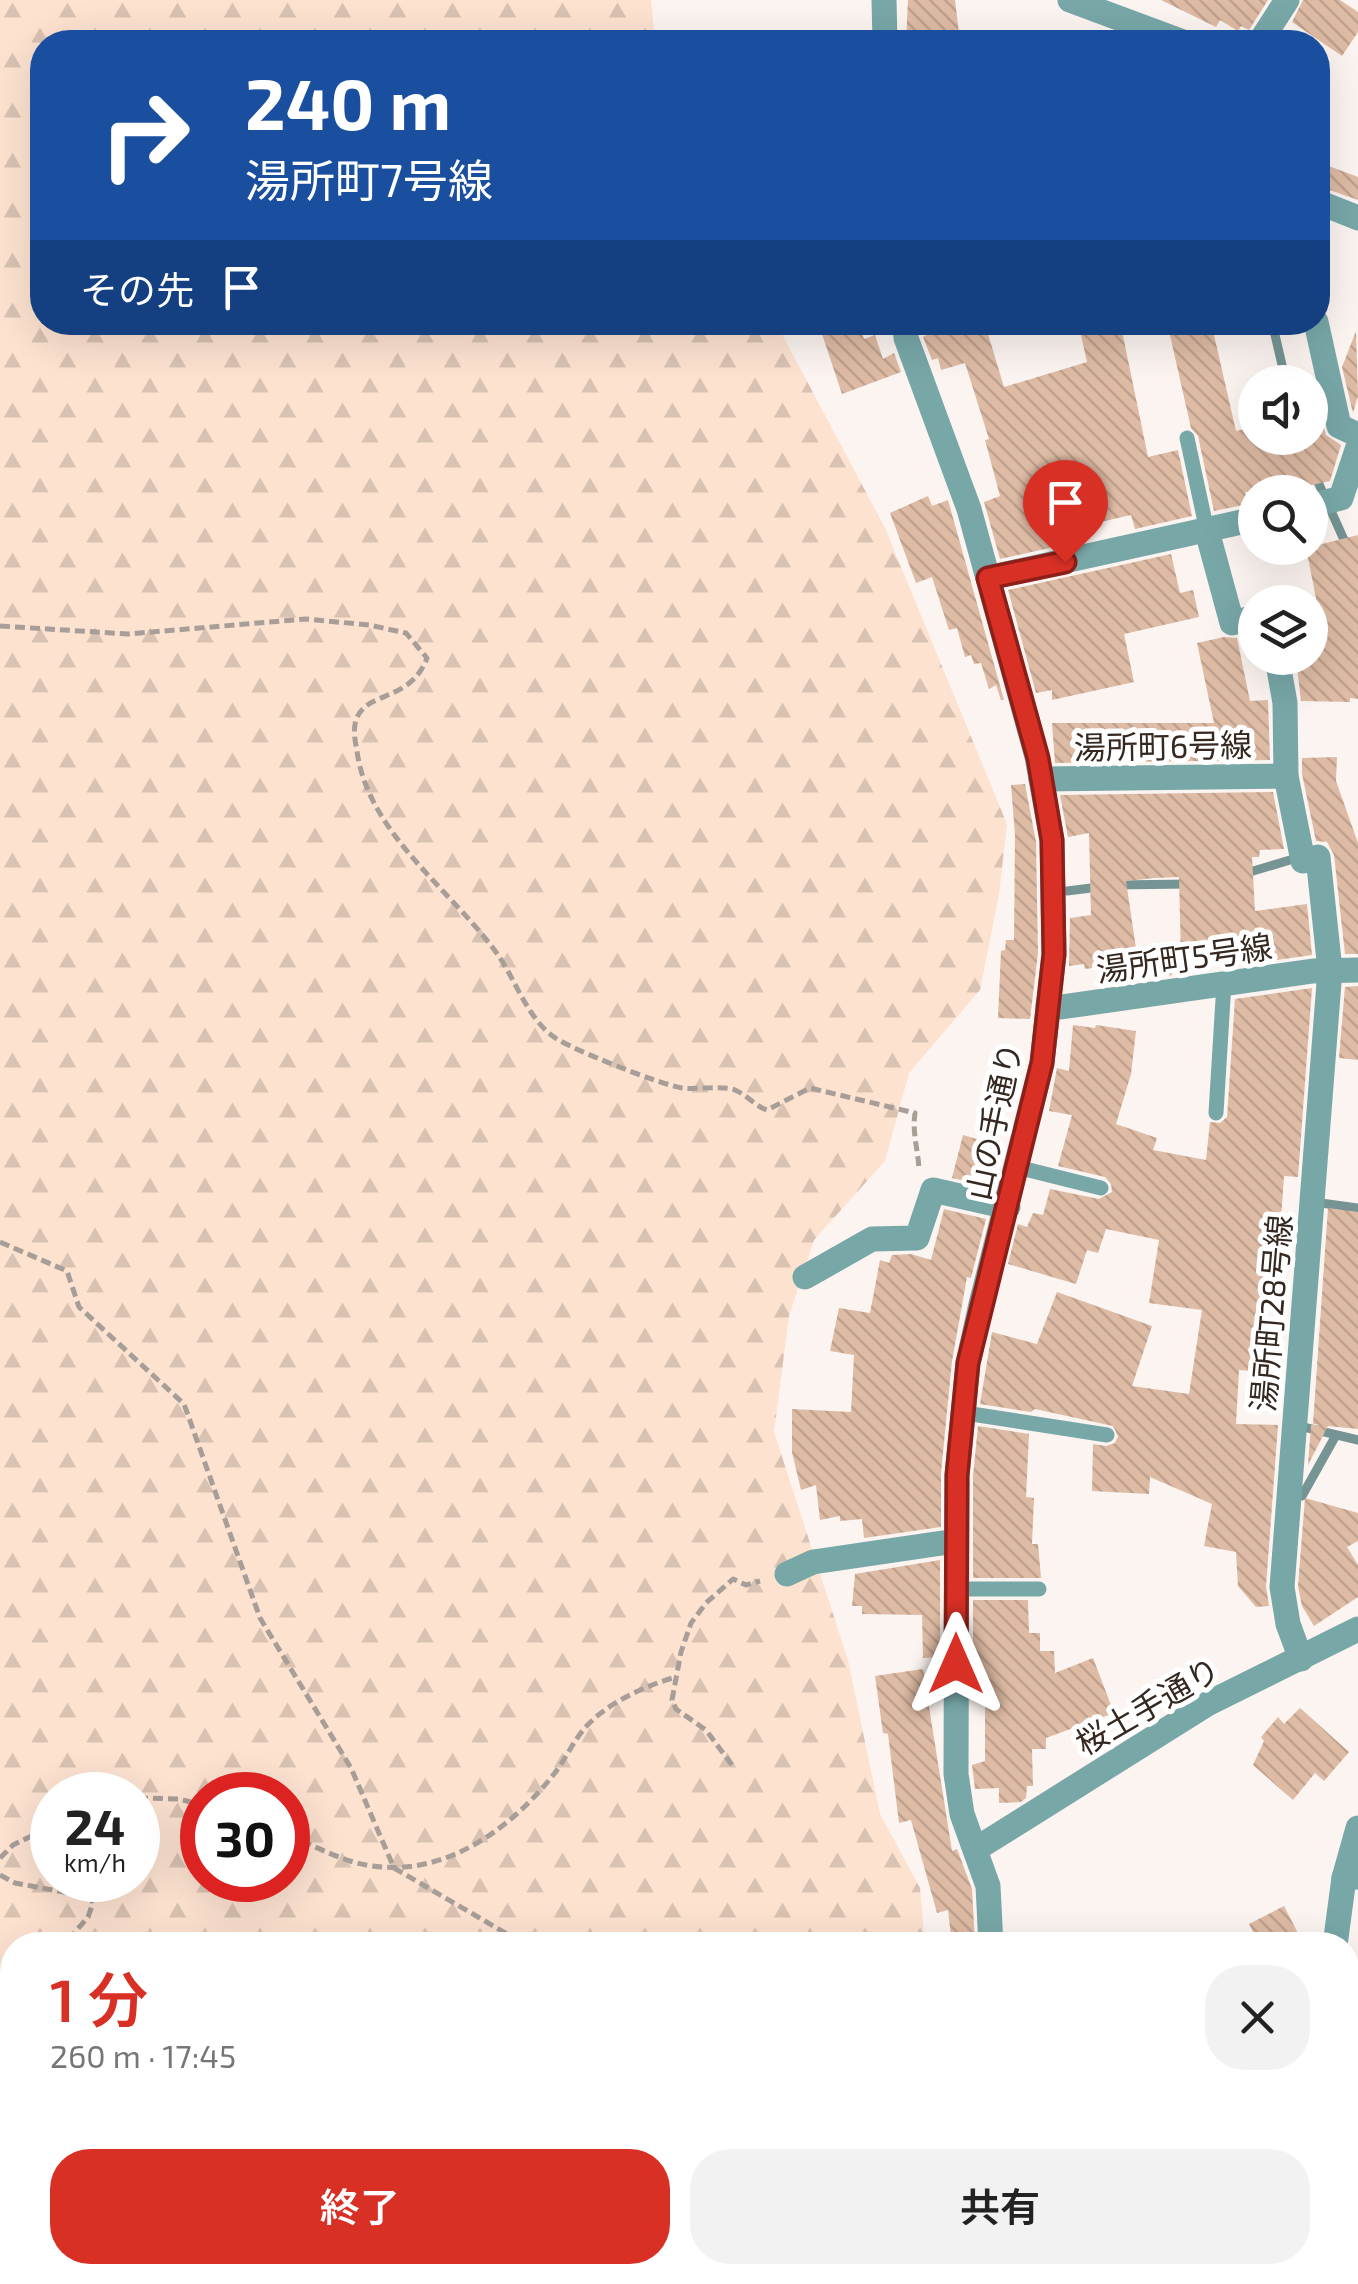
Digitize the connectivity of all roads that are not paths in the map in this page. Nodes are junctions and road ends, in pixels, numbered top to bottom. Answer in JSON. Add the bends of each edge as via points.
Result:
{"nodes":[{"id":1,"x":884,"y":0,"type":"edge"},
{"id":2,"x":1070,"y":0,"type":"edge"},
{"id":3,"x":1287,"y":0,"type":"edge"},
{"id":4,"x":885,"y":30,"type":"edge"},
{"id":5,"x":1151,"y":30,"type":"edge"},
{"id":6,"x":1268,"y":30,"type":"edge"},
{"id":7,"x":1330,"y":207,"type":"edge"},
{"id":8,"x":1358,"y":218,"type":"edge"},
{"id":9,"x":906,"y":335,"type":"edge"},
{"id":10,"x":1319,"y":335,"type":"edge"},
{"id":11,"x":1358,"y":435,"type":"edge"},
{"id":12,"x":1187,"y":438,"type":"dead end"},
{"id":13,"x":1358,"y":447,"type":"edge"},
{"id":14,"x":1328,"y":502,"type":"edge"},
{"id":15,"x":1238,"y":523,"type":"edge"},
{"id":16,"x":1207,"y":530,"type":"junction"},
{"id":17,"x":988,"y":578,"type":"junction"},
{"id":18,"x":1238,"y":621,"type":"edge"},
{"id":19,"x":1280,"y":675,"type":"edge"},
{"id":20,"x":1286,"y":776,"type":"junction"},
{"id":21,"x":1041,"y":778,"type":"junction"},
{"id":22,"x":1330,"y":970,"type":"junction"},
{"id":23,"x":1358,"y":970,"type":"edge"},
{"id":24,"x":1224,"y":983,"type":"junction"},
{"id":25,"x":1048,"y":1005,"type":"junction"},
{"id":26,"x":1216,"y":1113,"type":"dead end"},
{"id":27,"x":1017,"y":1167,"type":"junction"},
{"id":28,"x":1102,"y":1188,"type":"dead end"},
{"id":29,"x":1008,"y":1207,"type":"junction"},
{"id":30,"x":805,"y":1277,"type":"dead end"},
{"id":31,"x":965,"y":1413,"type":"junction"},
{"id":32,"x":1107,"y":1435,"type":"dead end"},
{"id":33,"x":956,"y":1541,"type":"junction"},
{"id":34,"x":787,"y":1574,"type":"road end"},
{"id":35,"x":956,"y":1589,"type":"junction"},
{"id":36,"x":1038,"y":1589,"type":"dead end"},
{"id":37,"x":1358,"y":1630,"type":"edge"},
{"id":38,"x":1301,"y":1660,"type":"junction"},
{"id":39,"x":1358,"y":1828,"type":"edge"},
{"id":40,"x":976,"y":1849,"type":"junction"},
{"id":41,"x":1351,"y":1878,"type":"edge"},
{"id":42,"x":990,"y":1932,"type":"edge"},
{"id":43,"x":1338,"y":1932,"type":"edge"}],
"edges":[{"from":1,"to":4,"type":"street"},
{"from":2,"to":5,"type":"street"},
{"from":3,"to":6,"type":"street"},
{"from":7,"to":8,"type":"street"},
{"from":9,"to":17,"type":"street","name":"山の手通り"},
{"from":10,"to":11,"type":"street","via":[[1339,426]]},
{"from":12,"to":16,"type":"lane"},
{"from":13,"to":14,"type":"street","via":[[1342,498]]},
{"from":15,"to":16,"type":"street"},
{"from":16,"to":17,"type":"street"},
{"from":16,"to":18,"type":"street","via":[[1232,623]]},
{"from":17,"to":21,"type":"street","name":"山の手通り"},
{"from":19,"to":20,"type":"street"},
{"from":20,"to":21,"type":"street","name":"湯所町6号線"},
{"from":20,"to":22,"type":"street","name":"湯所町28号線","via":[[1303,861],[1318,857]]},
{"from":21,"to":25,"type":"street","name":"山の手通り","via":[[1052,840]]},
{"from":22,"to":23,"type":"street","name":"湯所町5号線"},
{"from":22,"to":24,"type":"street","name":"湯所町5号線"},
{"from":22,"to":38,"type":"street","name":"湯所町28号線","via":[[1282,1587]]},
{"from":24,"to":25,"type":"street","name":"湯所町5号線"},
{"from":24,"to":26,"type":"lane"},
{"from":25,"to":27,"type":"street","name":"山の手通り","via":[[1042,1063]]},
{"from":27,"to":28,"type":"lane"},
{"from":27,"to":29,"type":"street","name":"山の手通り"},
{"from":29,"to":30,"type":"street","via":[[933,1190],[917,1238],[859,1244]]},
{"from":29,"to":31,"type":"street","name":"山の手通り","via":[[968,1363]]},
{"from":31,"to":32,"type":"lane"},
{"from":31,"to":33,"type":"street","name":"山の手通り"},
{"from":33,"to":34,"type":"street","via":[[813,1562]]},
{"from":33,"to":35,"type":"street","name":"山の手通り"},
{"from":35,"to":36,"type":"lane"},
{"from":35,"to":40,"type":"street","name":"山の手通り","via":[[956,1774]]},
{"from":37,"to":38,"type":"street","name":"桜土手通り"},
{"from":38,"to":40,"type":"street","name":"桜土手通り","via":[[1209,1703]]},
{"from":39,"to":41,"type":"street"},
{"from":40,"to":42,"type":"street","name":"山の手通り","via":[[988,1886]]},
{"from":41,"to":43,"type":"street"}]}
